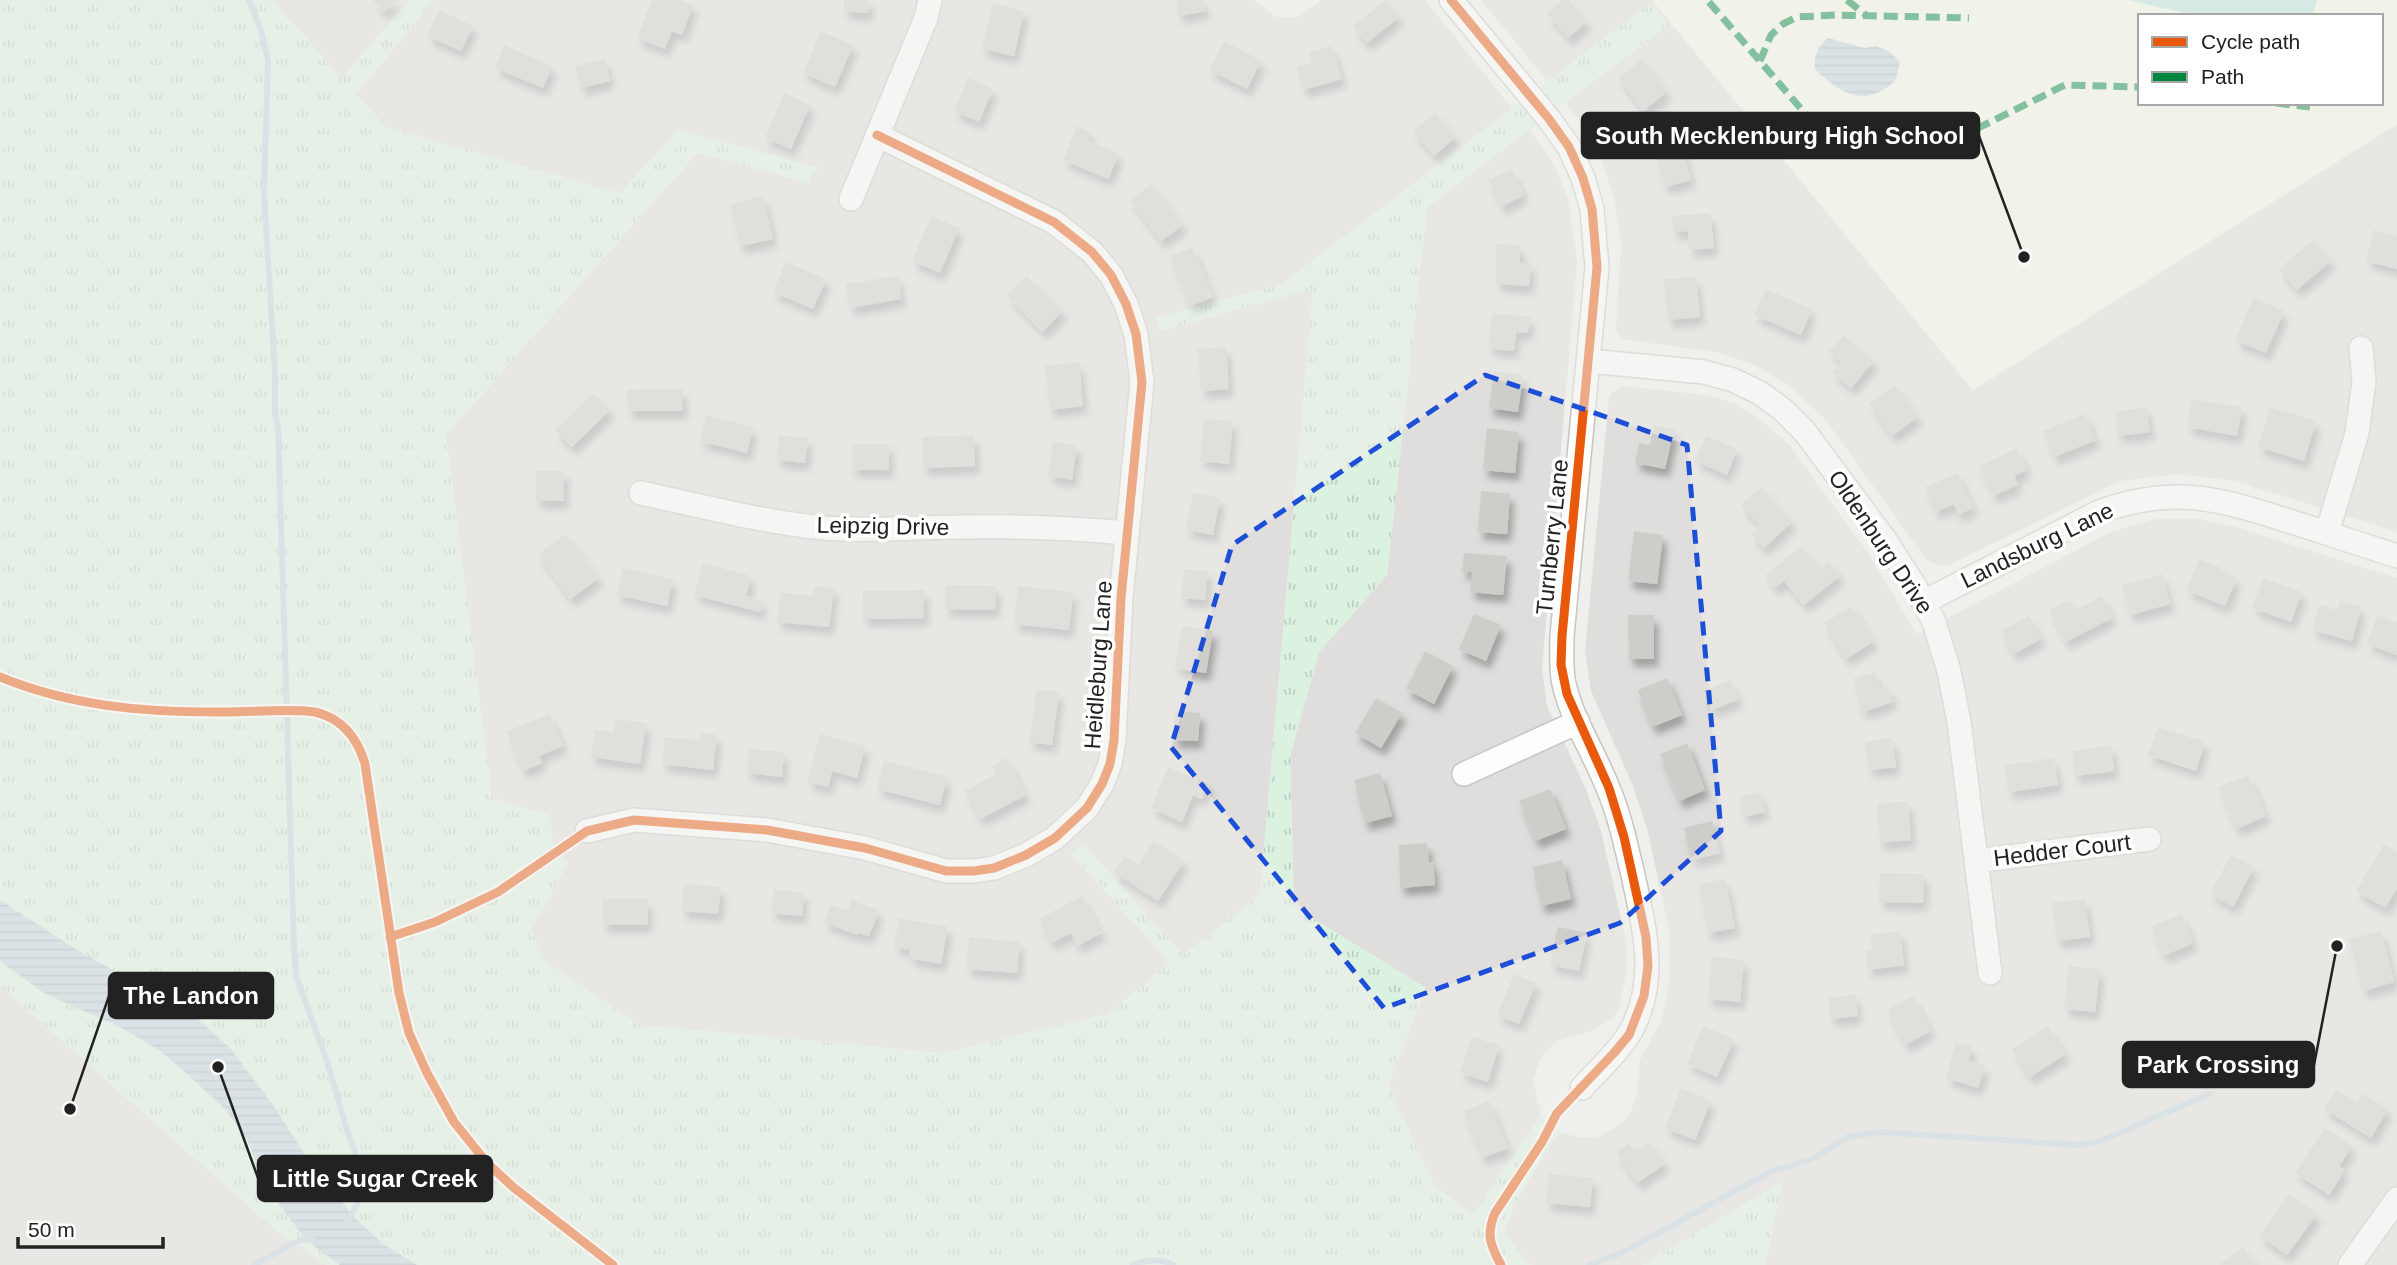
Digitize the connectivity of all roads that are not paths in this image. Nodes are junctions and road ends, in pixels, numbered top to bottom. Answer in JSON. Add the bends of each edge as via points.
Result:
{"nodes":[{"id":1,"x":930,"y":0,"type":"edge"},
{"id":2,"x":1451,"y":0,"type":"edge"},
{"id":3,"x":877,"y":135,"type":"junction"},
{"id":4,"x":851,"y":199,"type":"dead end"},
{"id":5,"x":2361,"y":348,"type":"dead end"},
{"id":6,"x":1589,"y":361,"type":"junction"},
{"id":7,"x":641,"y":493,"type":"dead end"},
{"id":8,"x":1127,"y":533,"type":"junction"},
{"id":9,"x":2327,"y":533,"type":"junction"},
{"id":10,"x":2397,"y":556,"type":"edge"},
{"id":11,"x":1924,"y":602,"type":"junction"},
{"id":12,"x":1578,"y":722,"type":"junction"},
{"id":13,"x":1464,"y":774,"type":"dead end"},
{"id":14,"x":587,"y":831,"type":"dead end"},
{"id":15,"x":2149,"y":839,"type":"dead end"},
{"id":16,"x":1976,"y":861,"type":"junction"},
{"id":17,"x":1990,"y":974,"type":"dead end"},
{"id":18,"x":1582,"y":1088,"type":"dead end"},
{"id":19,"x":2397,"y":1199,"type":"edge"},
{"id":20,"x":2350,"y":1265,"type":"edge"}],
"edges":[{"from":1,"to":3,"type":"street"},
{"from":2,"to":6,"type":"street","name":"Turnberry Lane","via":[[1549,119],[1583,178],[1595,228],[1597,267]]},
{"from":3,"to":4,"type":"street"},
{"from":3,"to":8,"type":"street","name":"Heidleburg Lane","via":[[1054,222],[1092,252],[1111,275],[1130,314],[1142,366]]},
{"from":5,"to":9,"type":"street","via":[[2364,382],[2357,433]]},
{"from":6,"to":11,"type":"street","name":"Oldenburg Drive","via":[[1704,372],[1760,393],[1805,432],[1885,540]]},
{"from":6,"to":12,"type":"street","name":"Turnberry Lane","via":[[1562,636],[1563,680]]},
{"from":7,"to":8,"type":"street","name":"Leipzig Drive","via":[[825,528],[1030,527]]},
{"from":8,"to":14,"type":"street","name":"Heidleburg Lane","via":[[1110,764],[1087,808],[1068,828],[1026,855],[994,868],[946,871],[865,848],[767,830],[634,820]]},
{"from":9,"to":10,"type":"street","name":"Landsburg Lane"},
{"from":9,"to":11,"type":"street","name":"Landsburg Lane","via":[[2202,497],[2137,500],[2099,512]]},
{"from":11,"to":16,"type":"street","name":"Oldenburg Drive","via":[[1950,671]]},
{"from":12,"to":13,"type":"street"},
{"from":12,"to":18,"type":"street","name":"Turnberry Lane","via":[[1625,837],[1648,966],[1634,1024]]},
{"from":15,"to":16,"type":"street","name":"Hedder Court"},
{"from":16,"to":17,"type":"street","name":"Oldenburg Drive"},
{"from":19,"to":20,"type":"street"}]}
